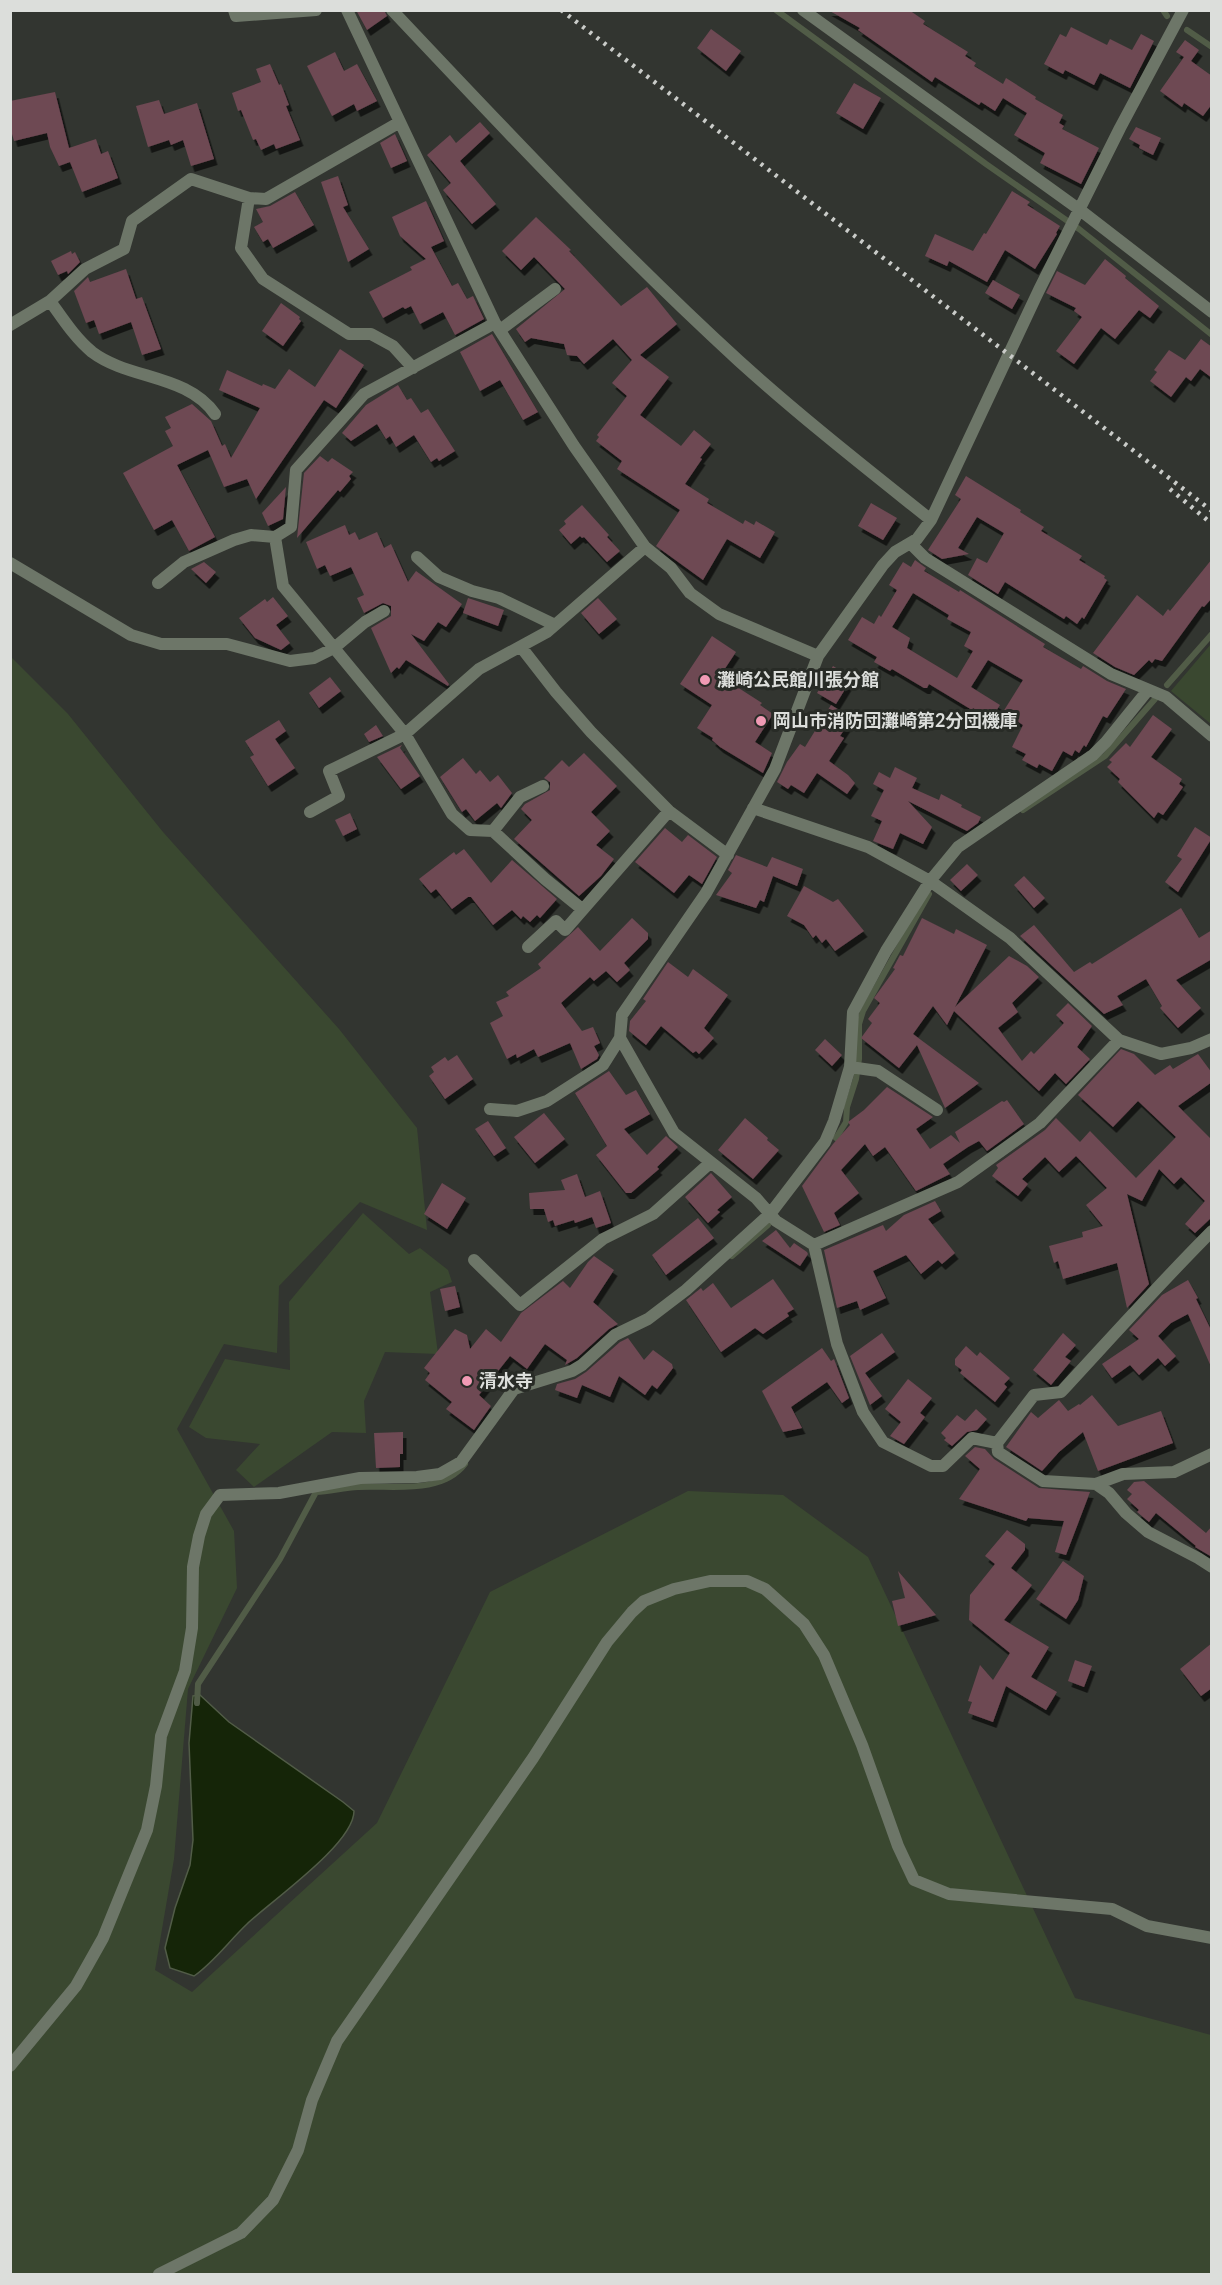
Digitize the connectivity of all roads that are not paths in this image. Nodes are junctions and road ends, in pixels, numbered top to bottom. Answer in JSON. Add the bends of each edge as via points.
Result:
{"nodes":[{"id":1,"x":234,"y":10,"type":"edge"},
{"id":2,"x":316,"y":10,"type":"edge"},
{"id":3,"x":347,"y":10,"type":"edge"},
{"id":4,"x":392,"y":10,"type":"edge"},
{"id":5,"x":803,"y":10,"type":"edge"},
{"id":6,"x":1183,"y":10,"type":"edge"},
{"id":7,"x":400,"y":122,"type":"junction"},
{"id":8,"x":249,"y":198,"type":"junction"},
{"id":9,"x":1075,"y":220,"type":"junction"},
{"id":10,"x":555,"y":289,"type":"dead end"},
{"id":11,"x":50,"y":301,"type":"junction"},
{"id":12,"x":1212,"y":312,"type":"edge"},
{"id":13,"x":10,"y":325,"type":"edge"},
{"id":14,"x":498,"y":326,"type":"junction"},
{"id":15,"x":413,"y":368,"type":"junction"},
{"id":16,"x":215,"y":414,"type":"dead end"},
{"id":17,"x":932,"y":520,"type":"junction"},
{"id":18,"x":274,"y":537,"type":"junction"},
{"id":19,"x":910,"y":543,"type":"junction"},
{"id":20,"x":645,"y":547,"type":"junction"},
{"id":21,"x":417,"y":557,"type":"dead end"},
{"id":22,"x":10,"y":563,"type":"edge"},
{"id":23,"x":158,"y":584,"type":"dead end"},
{"id":24,"x":384,"y":611,"type":"dead end"},
{"id":25,"x":555,"y":625,"type":"junction"},
{"id":26,"x":521,"y":646,"type":"junction"},
{"id":27,"x":334,"y":648,"type":"junction"},
{"id":28,"x":818,"y":656,"type":"junction"},
{"id":29,"x":1148,"y":690,"type":"junction"},
{"id":30,"x":405,"y":734,"type":"junction"},
{"id":31,"x":1212,"y":736,"type":"edge"},
{"id":32,"x":543,"y":786,"type":"dead end"},
{"id":33,"x":753,"y":808,"type":"junction"},
{"id":34,"x":669,"y":811,"type":"junction"},
{"id":35,"x":310,"y":812,"type":"dead end"},
{"id":36,"x":493,"y":831,"type":"junction"},
{"id":37,"x":728,"y":855,"type":"junction"},
{"id":38,"x":930,"y":881,"type":"junction"},
{"id":39,"x":582,"y":909,"type":"junction"},
{"id":40,"x":528,"y":947,"type":"dead end"},
{"id":41,"x":620,"y":1038,"type":"junction"},
{"id":42,"x":1212,"y":1039,"type":"edge"},
{"id":43,"x":1119,"y":1040,"type":"junction"},
{"id":44,"x":856,"y":1068,"type":"junction"},
{"id":45,"x":490,"y":1109,"type":"dead end"},
{"id":46,"x":937,"y":1110,"type":"dead end"},
{"id":47,"x":710,"y":1163,"type":"junction"},
{"id":48,"x":770,"y":1214,"type":"junction"},
{"id":49,"x":1212,"y":1231,"type":"edge"},
{"id":50,"x":814,"y":1245,"type":"junction"},
{"id":51,"x":474,"y":1260,"type":"dead end"},
{"id":52,"x":997,"y":1443,"type":"junction"},
{"id":53,"x":1212,"y":1454,"type":"edge"},
{"id":54,"x":1096,"y":1484,"type":"junction"},
{"id":55,"x":1212,"y":1567,"type":"edge"},
{"id":56,"x":1212,"y":1938,"type":"edge"},
{"id":57,"x":10,"y":2066,"type":"edge"},
{"id":58,"x":159,"y":2274,"type":"edge"}],
"edges":[{"from":1,"to":2,"type":"street","via":[[237,15]]},
{"from":3,"to":7,"type":"street"},
{"from":4,"to":17,"type":"street","via":[[560,188],[739,361]]},
{"from":5,"to":9,"type":"street"},
{"from":6,"to":9,"type":"street"},
{"from":7,"to":8,"type":"street","via":[[266,200]]},
{"from":7,"to":14,"type":"street"},
{"from":8,"to":11,"type":"street","via":[[191,179],[132,221],[124,249],[85,269]]},
{"from":8,"to":15,"type":"street","via":[[241,248],[263,279],[349,334],[371,334],[393,346]]},
{"from":9,"to":12,"type":"street"},
{"from":9,"to":17,"type":"street"},
{"from":10,"to":14,"type":"street"},
{"from":11,"to":13,"type":"street"},
{"from":11,"to":16,"type":"street","via":[[74,335],[93,352],[117,365],[193,392]]},
{"from":14,"to":15,"type":"street"},
{"from":14,"to":20,"type":"street","via":[[574,446]]},
{"from":15,"to":18,"type":"street","via":[[364,394],[296,470],[291,527]]},
{"from":17,"to":19,"type":"street"},
{"from":18,"to":23,"type":"street","via":[[251,535],[234,540],[184,562]]},
{"from":18,"to":27,"type":"street","via":[[283,586]]},
{"from":19,"to":28,"type":"street","via":[[883,565]]},
{"from":19,"to":29,"type":"street","via":[[926,558],[1110,674]]},
{"from":20,"to":25,"type":"street"},
{"from":20,"to":28,"type":"street","via":[[671,568],[690,593],[719,614]]},
{"from":21,"to":25,"type":"street","via":[[439,577],[499,598]]},
{"from":22,"to":27,"type":"street","via":[[131,635],[161,644],[227,644],[290,661],[314,658]]},
{"from":24,"to":27,"type":"street"},
{"from":25,"to":26,"type":"street"},
{"from":26,"to":30,"type":"street","via":[[479,669]]},
{"from":26,"to":34,"type":"street","via":[[556,693]]},
{"from":27,"to":30,"type":"street"},
{"from":28,"to":33,"type":"street","via":[[774,769]]},
{"from":29,"to":31,"type":"street","via":[[1166,697]]},
{"from":29,"to":38,"type":"street","via":[[1092,755],[958,847]]},
{"from":30,"to":35,"type":"street","via":[[329,771],[339,796]]},
{"from":30,"to":36,"type":"street","via":[[452,814],[470,830]]},
{"from":32,"to":36,"type":"street","via":[[520,797]]},
{"from":33,"to":37,"type":"street"},
{"from":33,"to":38,"type":"street","via":[[868,847]]},
{"from":34,"to":37,"type":"street"},
{"from":34,"to":39,"type":"street"},
{"from":36,"to":39,"type":"street"},
{"from":37,"to":41,"type":"street","via":[[706,894],[622,1015]]},
{"from":38,"to":43,"type":"street","via":[[1010,938]]},
{"from":38,"to":44,"type":"street","via":[[858,1000],[851,1026]]},
{"from":39,"to":40,"type":"street","via":[[565,930],[556,921]]},
{"from":41,"to":45,"type":"street","via":[[603,1065],[547,1101],[518,1111]]},
{"from":41,"to":47,"type":"street","via":[[674,1133]]},
{"from":42,"to":43,"type":"street","via":[[1161,1054]]},
{"from":43,"to":50,"type":"street","via":[[1040,1124],[958,1182]]},
{"from":44,"to":46,"type":"street","via":[[878,1071]]},
{"from":44,"to":48,"type":"street","via":[[825,1142]]},
{"from":47,"to":48,"type":"street","via":[[756,1198]]},
{"from":47,"to":51,"type":"street","via":[[653,1214],[603,1239],[520,1305]]},
{"from":48,"to":50,"type":"street"},
{"from":48,"to":57,"type":"street","via":[[669,1304],[615,1335],[582,1365],[514,1389],[453,1468],[427,1476],[367,1478],[279,1493],[220,1495],[206,1514],[199,1536],[185,1671],[161,1736],[147,1830],[103,1938],[76,1986]]},
{"from":49,"to":52,"type":"street","via":[[1061,1392],[1034,1395]]},
{"from":50,"to":52,"type":"street","via":[[837,1344],[863,1412],[883,1442],[931,1466],[943,1466],[972,1438]]},
{"from":52,"to":54,"type":"street","via":[[998,1452],[1043,1481]]},
{"from":53,"to":54,"type":"street","via":[[1174,1472],[1123,1474]]},
{"from":54,"to":55,"type":"street","via":[[1148,1532]]},
{"from":56,"to":58,"type":"street","via":[[1147,1926],[1112,1909],[949,1894],[914,1880],[824,1655],[804,1624],[765,1589],[747,1581],[710,1581],[674,1589],[644,1601],[607,1642],[533,1758],[337,2042],[312,2100],[298,2150],[273,2200],[241,2233]]}]}
